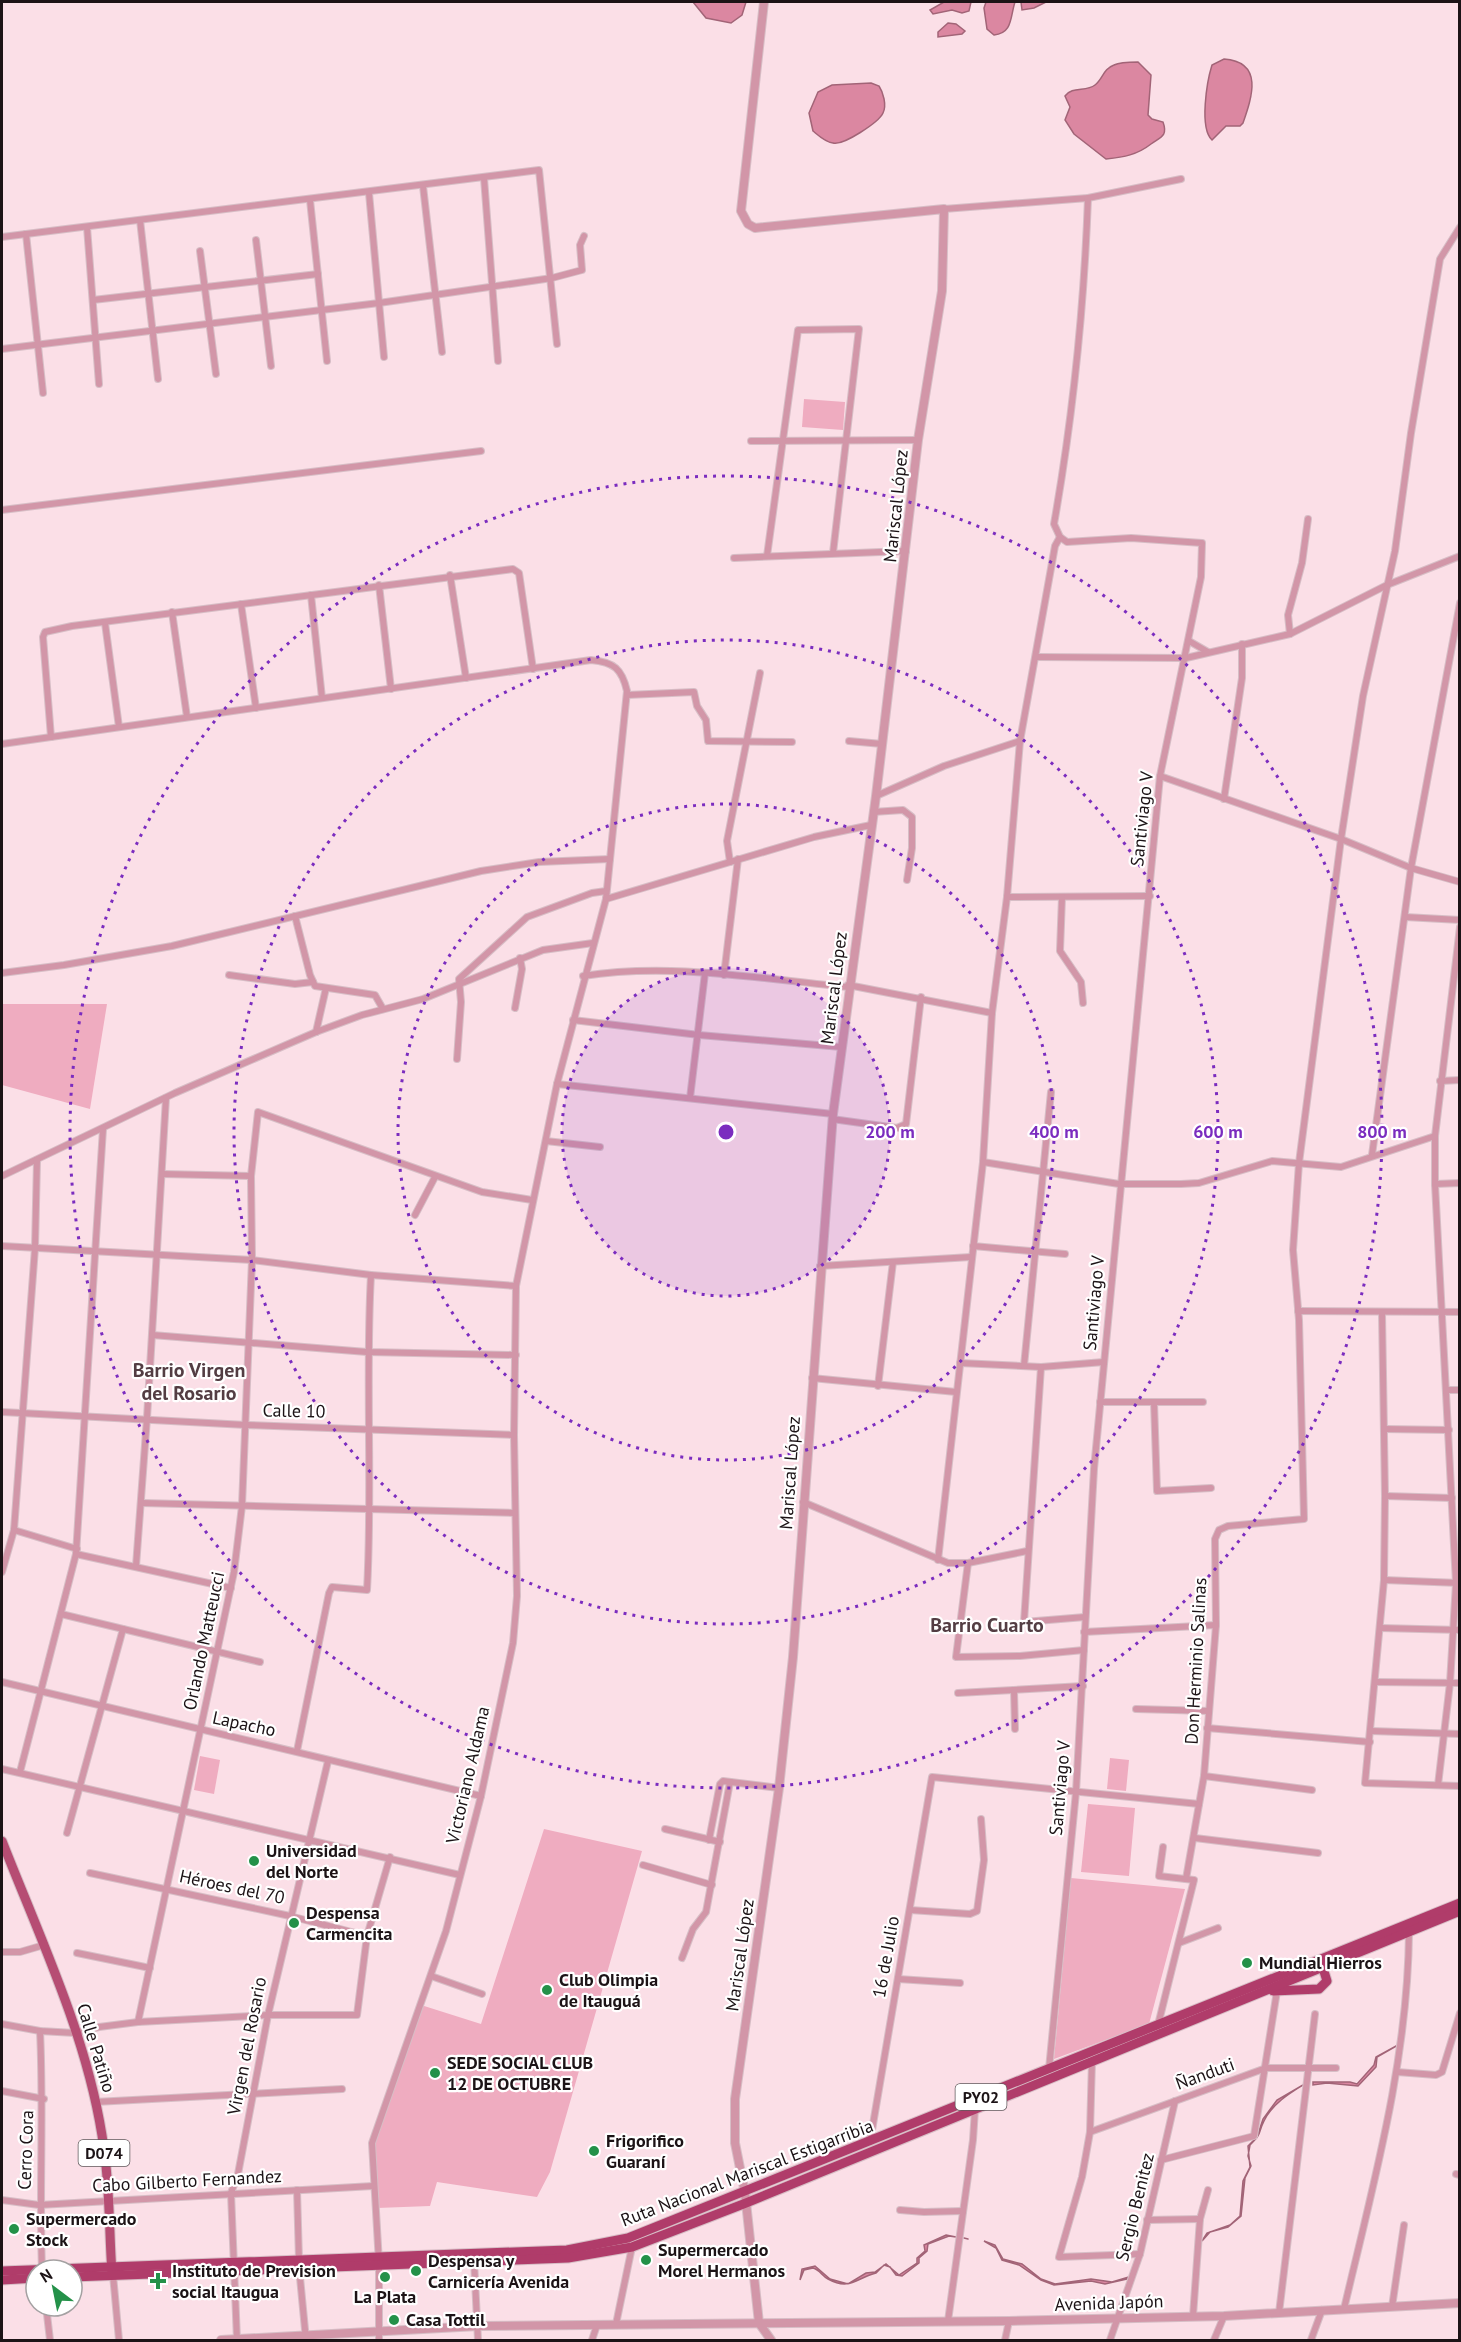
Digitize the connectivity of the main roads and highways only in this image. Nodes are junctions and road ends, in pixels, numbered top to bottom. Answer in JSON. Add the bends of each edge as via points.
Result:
{"nodes":[{"id":1,"x":2,"y":1841,"type":"edge"},
{"id":2,"x":1460,"y":1903,"type":"edge"},
{"id":3,"x":1460,"y":1911,"type":"edge"},
{"id":4,"x":1322,"y":1965,"type":"junction"},
{"id":5,"x":1264,"y":1991,"type":"junction"},
{"id":6,"x":746,"y":2198,"type":"junction"},
{"id":7,"x":473,"y":2257,"type":"junction"},
{"id":8,"x":24,"y":2270,"type":"edge"},
{"id":9,"x":84,"y":2270,"type":"edge"},
{"id":10,"x":2,"y":2271,"type":"edge"},
{"id":11,"x":112,"y":2271,"type":"junction"},
{"id":12,"x":84,"y":2275,"type":"edge"},
{"id":13,"x":24,"y":2279,"type":"edge"},
{"id":14,"x":2,"y":2280,"type":"edge"}],
"edges":[{"from":1,"to":11,"type":"main road","name":"Calle Patiño","number":"D074","via":[[44,1945],[95,2102],[104,2149]]},
{"from":2,"to":4,"type":"highway","name":"Ruta Nacional Mariscal Estigarribia","number":"PY02"},
{"from":3,"to":4,"type":"highway","name":"Ruta Nacional Mariscal Estigarribia","number":"PY02"},
{"from":4,"to":5,"type":"highway","name":"Ruta Nacional Mariscal Estigarribia","number":"PY02"},
{"from":4,"to":5,"type":"highway","via":[[1328,1981],[1319,1989]]},
{"from":4,"to":6,"type":"highway","name":"Ruta Nacional Mariscal Estigarribia","number":"PY02","via":[[1049,2069]]},
{"from":5,"to":6,"type":"highway","name":"Ruta Nacional Mariscal Estigarribia","number":"PY02"},
{"from":6,"to":7,"type":"highway","name":"Ruta Nacional Mariscal Estigarribia","number":"PY02","via":[[605,2244]]},
{"from":6,"to":7,"type":"highway","name":"Ruta Nacional Mariscal Estigarribia","number":"PY02","via":[[632,2247],[568,2258]]},
{"from":7,"to":11,"type":"highway","name":"Ruta Nacional Mariscal Estigarribia","number":"PY02"},
{"from":8,"to":10,"type":"highway","name":"Ruta Nacional Mariscal Estigarribia","number":"PY02"},
{"from":9,"to":11,"type":"highway","name":"Ruta Nacional Mariscal Estigarribia","number":"PY02"},
{"from":11,"to":12,"type":"highway","name":"Ruta Nacional Mariscal Estigarribia","number":"PY02"},
{"from":13,"to":14,"type":"highway"}]}
